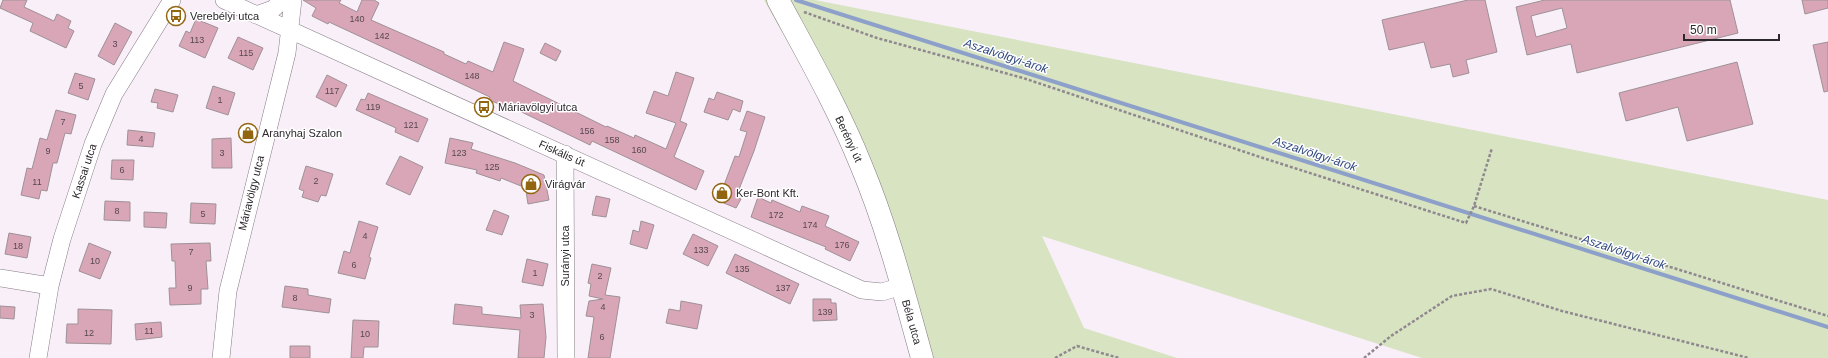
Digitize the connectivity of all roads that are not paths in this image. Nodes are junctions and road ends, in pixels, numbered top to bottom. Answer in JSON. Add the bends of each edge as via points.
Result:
{"nodes":[{"id":1,"x":172,"y":0,"type":"edge"},
{"id":2,"x":224,"y":0,"type":"edge"},
{"id":3,"x":283,"y":0,"type":"edge"},
{"id":4,"x":293,"y":0,"type":"edge"},
{"id":5,"x":779,"y":2,"type":"edge"},
{"id":6,"x":256,"y":15,"type":"junction"},
{"id":7,"x":291,"y":30,"type":"junction"},
{"id":8,"x":565,"y":154,"type":"junction"},
{"id":9,"x":0,"y":278,"type":"edge"},
{"id":10,"x":50,"y":286,"type":"junction"},
{"id":11,"x":902,"y":286,"type":"junction"},
{"id":12,"x":38,"y":358,"type":"edge"},
{"id":13,"x":220,"y":358,"type":"edge"},
{"id":14,"x":566,"y":358,"type":"edge"},
{"id":15,"x":922,"y":358,"type":"edge"}],
"edges":[{"from":1,"to":10,"type":"street","name":"Kassai utca","via":[[114,94],[103,118],[62,239]]},
{"from":2,"to":6,"type":"street","name":"Fiskális út"},
{"from":3,"to":6,"type":"street","via":[[273,9]]},
{"from":4,"to":7,"type":"street","name":"Máriavölgy utca"},
{"from":5,"to":11,"type":"main road","name":"Berényi út","via":[[822,82],[861,164]]},
{"from":6,"to":7,"type":"street","name":"Fiskális út"},
{"from":7,"to":8,"type":"street","name":"Fiskális út"},
{"from":7,"to":13,"type":"street","name":"Máriavölgy utca","via":[[235,258],[228,291]]},
{"from":8,"to":11,"type":"street","name":"Fiskális út","via":[[862,290],[882,292]]},
{"from":8,"to":14,"type":"street","name":"Surányi utca"},
{"from":9,"to":10,"type":"street"},
{"from":10,"to":12,"type":"street","name":"Kassai utca"},
{"from":11,"to":15,"type":"main road","name":"Béla utca"}]}
